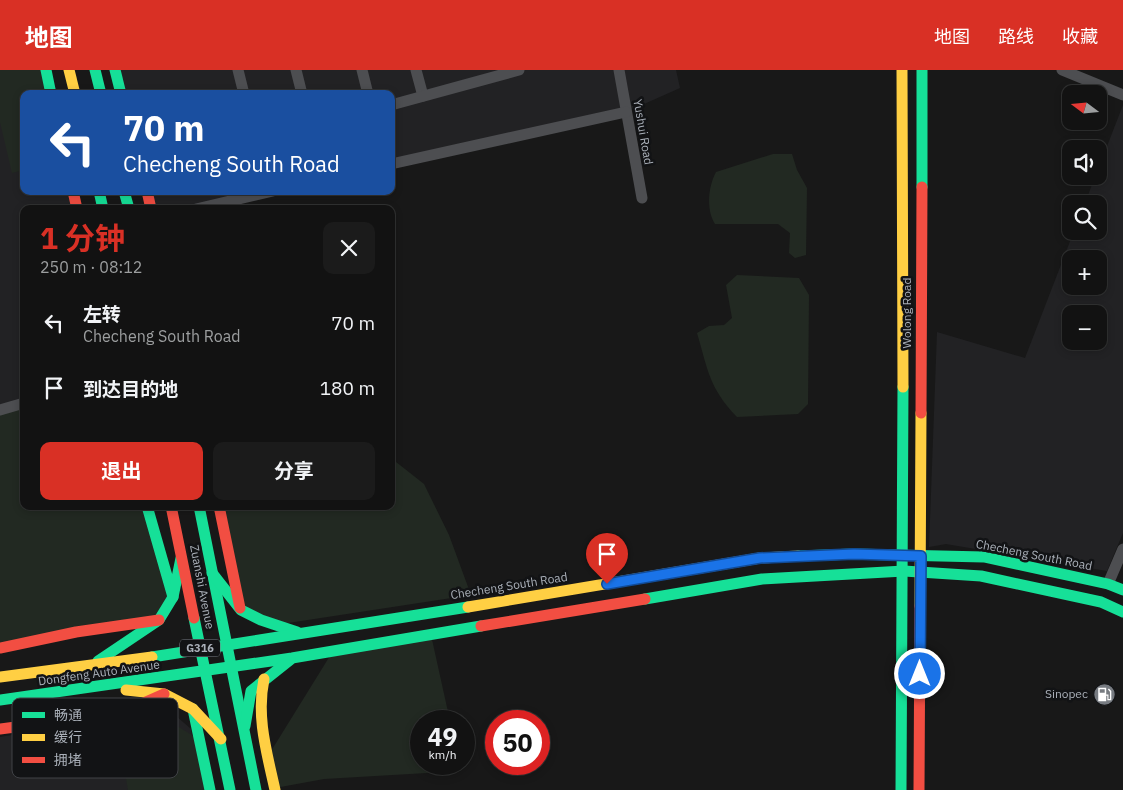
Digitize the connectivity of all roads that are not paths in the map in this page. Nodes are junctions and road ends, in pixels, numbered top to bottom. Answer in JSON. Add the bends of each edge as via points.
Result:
{"nodes":[{"id":1,"x":46,"y":70,"type":"edge"},
{"id":2,"x":69,"y":70,"type":"edge"},
{"id":3,"x":95,"y":70,"type":"edge"},
{"id":4,"x":115,"y":70,"type":"edge"},
{"id":5,"x":238,"y":70,"type":"edge"},
{"id":6,"x":296,"y":70,"type":"edge"},
{"id":7,"x":362,"y":70,"type":"edge"},
{"id":8,"x":416,"y":70,"type":"edge"},
{"id":9,"x":472,"y":70,"type":"edge"},
{"id":10,"x":519,"y":70,"type":"edge"},
{"id":11,"x":618,"y":70,"type":"edge"},
{"id":12,"x":902,"y":70,"type":"edge"},
{"id":13,"x":922,"y":70,"type":"edge"},
{"id":14,"x":1062,"y":70,"type":"edge"},
{"id":15,"x":475,"y":82,"type":"junction"},
{"id":16,"x":50,"y":90,"type":"edge"},
{"id":17,"x":74,"y":90,"type":"edge"},
{"id":18,"x":100,"y":90,"type":"edge"},
{"id":19,"x":120,"y":90,"type":"edge"},
{"id":20,"x":243,"y":90,"type":"edge"},
{"id":21,"x":301,"y":90,"type":"edge"},
{"id":22,"x":367,"y":90,"type":"edge"},
{"id":23,"x":1123,"y":95,"type":"edge"},
{"id":24,"x":423,"y":96,"type":"junction"},
{"id":25,"x":395,"y":104,"type":"edge"},
{"id":26,"x":626,"y":112,"type":"junction"},
{"id":27,"x":395,"y":163,"type":"edge"},
{"id":28,"x":256,"y":195,"type":"edge"},
{"id":29,"x":642,"y":198,"type":"dead end"},
{"id":30,"x":213,"y":205,"type":"edge"},
{"id":31,"x":20,"y":404,"type":"edge"},
{"id":32,"x":0,"y":410,"type":"edge"},
{"id":33,"x":148,"y":510,"type":"edge"},
{"id":34,"x":172,"y":510,"type":"edge"},
{"id":35,"x":200,"y":510,"type":"edge"},
{"id":36,"x":220,"y":510,"type":"edge"},
{"id":37,"x":1123,"y":549,"type":"edge"},
{"id":38,"x":904,"y":554,"type":"junction"},
{"id":39,"x":182,"y":555,"type":"junction"},
{"id":40,"x":921,"y":556,"type":"junction"},
{"id":41,"x":904,"y":571,"type":"junction"},
{"id":42,"x":920,"y":571,"type":"junction"},
{"id":43,"x":212,"y":573,"type":"junction"},
{"id":44,"x":1108,"y":584,"type":"junction"},
{"id":45,"x":1123,"y":590,"type":"edge"},
{"id":46,"x":173,"y":597,"type":"junction"},
{"id":47,"x":241,"y":610,"type":"junction"},
{"id":48,"x":1123,"y":612,"type":"edge"},
{"id":49,"x":159,"y":620,"type":"junction"},
{"id":50,"x":303,"y":634,"type":"junction"},
{"id":51,"x":226,"y":644,"type":"junction"},
{"id":52,"x":0,"y":648,"type":"edge"},
{"id":53,"x":200,"y":650,"type":"junction"},
{"id":54,"x":292,"y":658,"type":"junction"},
{"id":55,"x":92,"y":665,"type":"junction"},
{"id":56,"x":231,"y":667,"type":"junction"},
{"id":57,"x":204,"y":671,"type":"junction"},
{"id":58,"x":0,"y":678,"type":"edge"},
{"id":59,"x":264,"y":679,"type":"junction"},
{"id":60,"x":100,"y":686,"type":"junction"},
{"id":61,"x":164,"y":694,"type":"junction"},
{"id":62,"x":14,"y":698,"type":"edge"},
{"id":63,"x":155,"y":698,"type":"edge"},
{"id":64,"x":171,"y":698,"type":"edge"},
{"id":65,"x":178,"y":702,"type":"edge"},
{"id":66,"x":192,"y":709,"type":"junction"},
{"id":67,"x":244,"y":727,"type":"junction"},
{"id":68,"x":221,"y":739,"type":"junction"},
{"id":69,"x":210,"y":790,"type":"edge"},
{"id":70,"x":230,"y":790,"type":"edge"},
{"id":71,"x":256,"y":790,"type":"edge"},
{"id":72,"x":275,"y":790,"type":"edge"},
{"id":73,"x":898,"y":790,"type":"edge"},
{"id":74,"x":919,"y":790,"type":"edge"}],
"edges":[{"from":1,"to":16,"type":"main road"},
{"from":2,"to":17,"type":"main road"},
{"from":3,"to":18,"type":"main road"},
{"from":4,"to":19,"type":"main road"},
{"from":5,"to":20,"type":"street"},
{"from":6,"to":21,"type":"street"},
{"from":7,"to":22,"type":"street"},
{"from":8,"to":24,"type":"street"},
{"from":9,"to":15,"type":"street"},
{"from":10,"to":15,"type":"street"},
{"from":11,"to":26,"type":"street","name":"Yushui Road"},
{"from":12,"to":38,"type":"main road","name":"Wolong Road"},
{"from":13,"to":40,"type":"main road","name":"Wolong Road"},
{"from":14,"to":23,"type":"street"},
{"from":15,"to":24,"type":"street"},
{"from":24,"to":25,"type":"street"},
{"from":26,"to":27,"type":"street"},
{"from":26,"to":29,"type":"street","name":"Yushui Road"},
{"from":28,"to":30,"type":"street"},
{"from":31,"to":32,"type":"street"},
{"from":33,"to":46,"type":"main road"},
{"from":34,"to":39,"type":"main road","name":"Zuanshi Avenue","number":"G316"},
{"from":35,"to":43,"type":"main road","name":"Zuanshi Avenue","number":"G316"},
{"from":36,"to":47,"type":"main road"},
{"from":37,"to":44,"type":"street"},
{"from":38,"to":40,"type":"main road","name":"Checheng South Road"},
{"from":38,"to":41,"type":"main road","name":"Wolong Road"},
{"from":38,"to":50,"type":"main road","name":"Checheng South Road","via":[[760,558]]},
{"from":39,"to":46,"type":"main road"},
{"from":39,"to":53,"type":"main road","name":"Zuanshi Avenue","number":"G316"},
{"from":40,"to":42,"type":"main road","name":"Wolong Road"},
{"from":40,"to":44,"type":"main road","name":"Checheng South Road","via":[[984,557]]},
{"from":41,"to":42,"type":"main road"},
{"from":41,"to":54,"type":"main road","via":[[762,579]]},
{"from":41,"to":73,"type":"main road","name":"Wolong Road"},
{"from":42,"to":48,"type":"main road","via":[[981,576],[1101,602]]},
{"from":42,"to":74,"type":"main road","name":"Wolong Road"},
{"from":43,"to":47,"type":"main road"},
{"from":43,"to":51,"type":"main road","name":"Zuanshi Avenue","number":"G316"},
{"from":44,"to":45,"type":"main road","name":"Checheng South Road"},
{"from":46,"to":49,"type":"main road"},
{"from":47,"to":50,"type":"main road"},
{"from":49,"to":52,"type":"main road","via":[[76,632]]},
{"from":49,"to":55,"type":"main road"},
{"from":50,"to":51,"type":"main road","name":"Checheng South Road"},
{"from":51,"to":53,"type":"main road","name":"Dongfeng Auto Avenue"},
{"from":51,"to":56,"type":"main road","name":"Zuanshi Avenue","number":"G316"},
{"from":53,"to":55,"type":"main road","name":"Dongfeng Auto Avenue"},
{"from":53,"to":57,"type":"main road","name":"Zuanshi Avenue","number":"G316"},
{"from":54,"to":56,"type":"main road"},
{"from":54,"to":59,"type":"main road"},
{"from":55,"to":58,"type":"main road","name":"Dongfeng Auto Avenue"},
{"from":56,"to":57,"type":"main road","name":"Dongfeng Auto Avenue"},
{"from":56,"to":67,"type":"main road","name":"Zuanshi Avenue","number":"G316"},
{"from":57,"to":60,"type":"main road","name":"Dongfeng Auto Avenue"},
{"from":57,"to":68,"type":"main road","name":"Zuanshi Avenue","number":"G316"},
{"from":59,"to":67,"type":"main road","via":[[251,691]]},
{"from":59,"to":72,"type":"main road","via":[[259,696],[260,714]]},
{"from":60,"to":61,"type":"main road"},
{"from":60,"to":62,"type":"main road","name":"Dongfeng Auto Avenue"},
{"from":61,"to":63,"type":"main road"},
{"from":61,"to":64,"type":"main road"},
{"from":65,"to":66,"type":"main road"},
{"from":66,"to":68,"type":"main road"},
{"from":66,"to":69,"type":"main road"},
{"from":67,"to":71,"type":"main road","name":"Zuanshi Avenue","number":"G316"},
{"from":68,"to":70,"type":"main road","name":"Zuanshi Avenue","number":"G316"}]}
